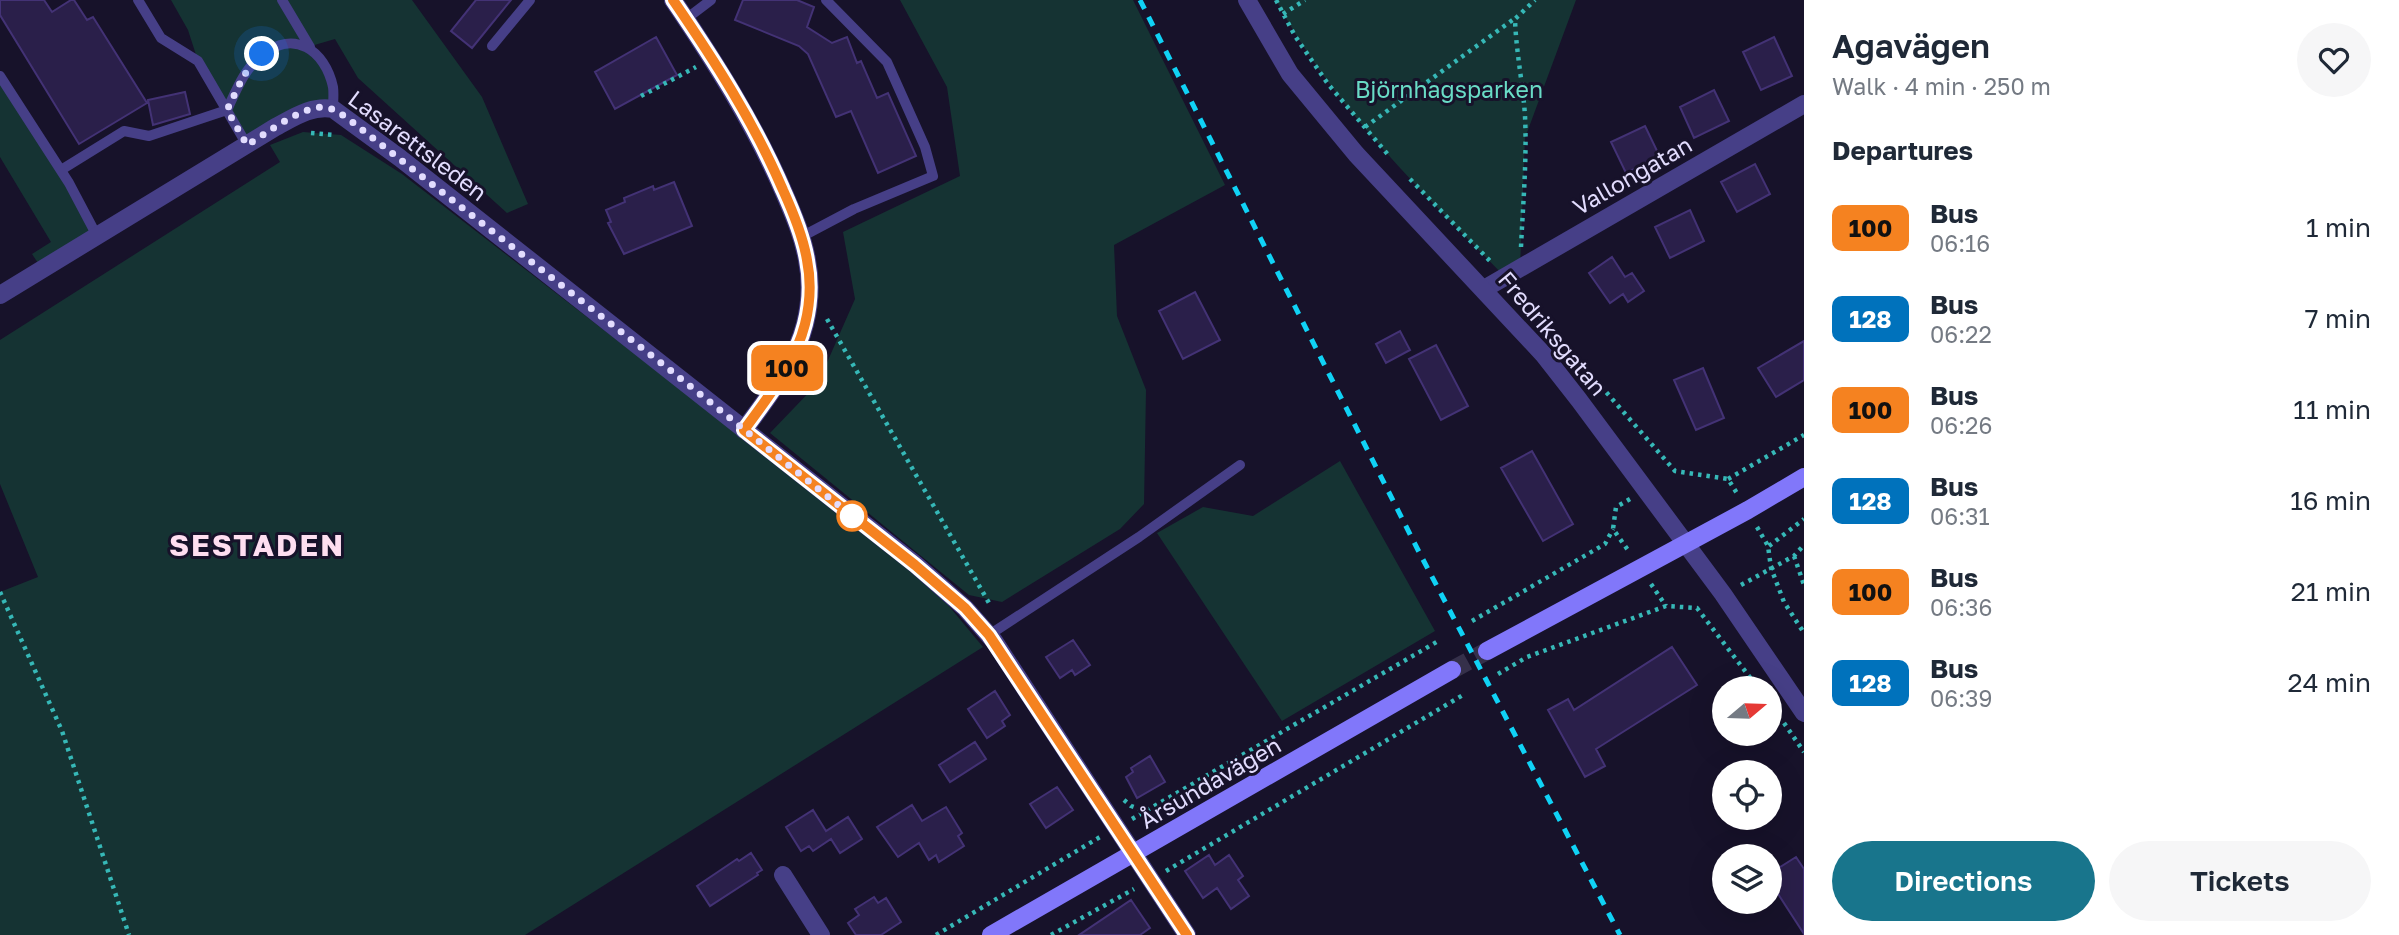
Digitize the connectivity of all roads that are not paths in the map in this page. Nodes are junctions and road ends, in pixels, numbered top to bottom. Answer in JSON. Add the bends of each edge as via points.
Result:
{"nodes":[{"id":1,"x":138,"y":0,"type":"edge"},
{"id":2,"x":282,"y":0,"type":"edge"},
{"id":3,"x":530,"y":0,"type":"edge"},
{"id":4,"x":673,"y":0,"type":"edge"},
{"id":5,"x":711,"y":0,"type":"edge"},
{"id":6,"x":826,"y":0,"type":"edge"},
{"id":7,"x":1247,"y":0,"type":"edge"},
{"id":8,"x":686,"y":19,"type":"junction"},
{"id":9,"x":492,"y":46,"type":"dead end"},
{"id":10,"x":310,"y":47,"type":"junction"},
{"id":11,"x":0,"y":76,"type":"edge"},
{"id":12,"x":1804,"y":104,"type":"edge"},
{"id":13,"x":333,"y":109,"type":"junction"},
{"id":14,"x":227,"y":110,"type":"junction"},
{"id":15,"x":247,"y":145,"type":"junction"},
{"id":16,"x":61,"y":170,"type":"junction"},
{"id":17,"x":97,"y":236,"type":"junction"},
{"id":18,"x":802,"y":237,"type":"junction"},
{"id":19,"x":1484,"y":289,"type":"junction"},
{"id":20,"x":0,"y":295,"type":"edge"},
{"id":21,"x":744,"y":430,"type":"junction"},
{"id":22,"x":1240,"y":465,"type":"dead end"},
{"id":23,"x":1804,"y":477,"type":"edge"},
{"id":24,"x":1685,"y":543,"type":"junction"},
{"id":25,"x":996,"y":630,"type":"junction"},
{"id":26,"x":1487,"y":651,"type":"tunnel mouth"},
{"id":27,"x":1452,"y":670,"type":"tunnel mouth"},
{"id":28,"x":1804,"y":713,"type":"edge"},
{"id":29,"x":1136,"y":854,"type":"junction"},
{"id":30,"x":783,"y":875,"type":"dead end"},
{"id":31,"x":821,"y":935,"type":"edge"},
{"id":32,"x":991,"y":935,"type":"edge"},
{"id":33,"x":1187,"y":935,"type":"edge"}],
"edges":[{"from":1,"to":14,"type":"lane","via":[[161,38],[198,61]]},
{"from":2,"to":10,"type":"lane"},
{"from":3,"to":9,"type":"lane"},
{"from":4,"to":8,"type":"street"},
{"from":5,"to":8,"type":"lane"},
{"from":6,"to":18,"type":"lane","via":[[887,62],[933,176]]},
{"from":7,"to":19,"type":"street","name":"Fredriksgatan","via":[[1290,74],[1356,154]]},
{"from":8,"to":18,"type":"street","via":[[736,98],[776,174]]},
{"from":10,"to":13,"type":"lane","via":[[333,87]]},
{"from":10,"to":14,"type":"lane","via":[[288,42],[262,54],[244,75]]},
{"from":11,"to":16,"type":"lane"},
{"from":12,"to":19,"type":"street","name":"Vallongatan"},
{"from":13,"to":15,"type":"street","name":"Lasarettsleden","via":[[307,111]]},
{"from":13,"to":21,"type":"street","name":"Lasarettsleden"},
{"from":14,"to":15,"type":"lane"},
{"from":14,"to":16,"type":"lane","via":[[149,136],[124,131]]},
{"from":15,"to":17,"type":"street","name":"Lasarettsleden"},
{"from":16,"to":17,"type":"lane"},
{"from":17,"to":20,"type":"street","name":"Lasarettsleden"},
{"from":18,"to":21,"type":"street","via":[[809,287],[800,343]]},
{"from":19,"to":24,"type":"street","name":"Fredriksgatan","via":[[1543,354]]},
{"from":21,"to":25,"type":"street","name":"Lasarettsleden"},
{"from":22,"to":25,"type":"lane"},
{"from":23,"to":24,"type":"main road"},
{"from":24,"to":26,"type":"main road"},
{"from":24,"to":28,"type":"street","name":"Fredriksgatan"},
{"from":25,"to":29,"type":"street","name":"Lasarettsleden"},
{"from":27,"to":29,"type":"main road","name":"Årsundavägen"},
{"from":29,"to":32,"type":"main road","name":"Årsundavägen"},
{"from":29,"to":33,"type":"street","name":"Lasarettsleden"},
{"from":30,"to":31,"type":"street"}]}
